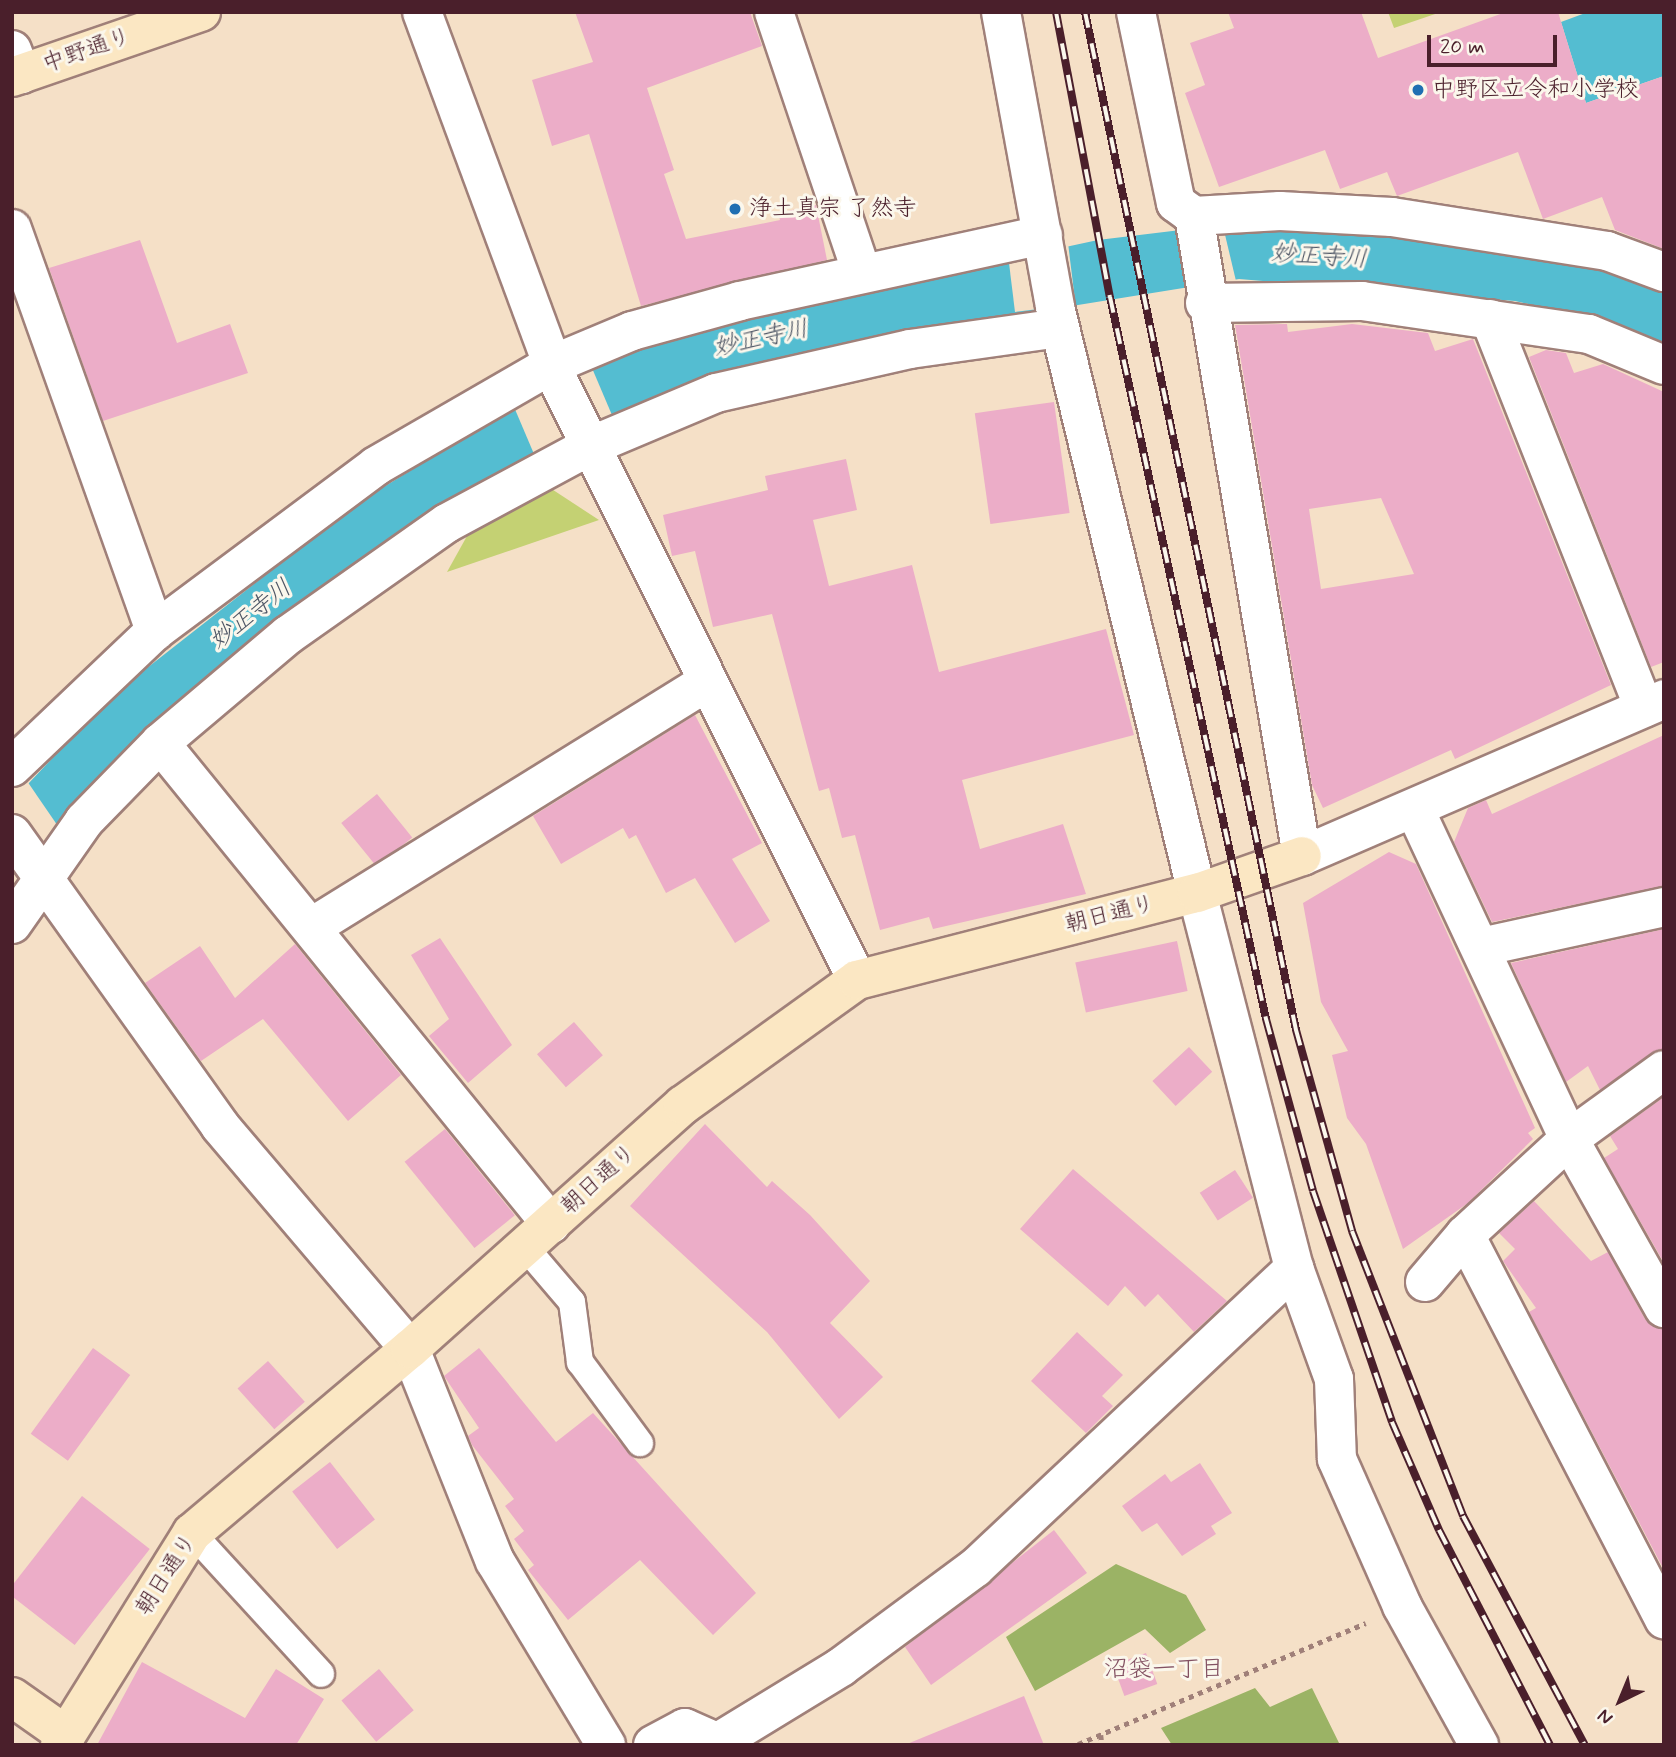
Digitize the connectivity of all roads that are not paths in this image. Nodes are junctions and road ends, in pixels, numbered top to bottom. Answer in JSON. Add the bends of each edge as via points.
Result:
{"nodes":[{"id":1,"x":201,"y":12,"type":"edge"},
{"id":2,"x":422,"y":12,"type":"edge"},
{"id":3,"x":774,"y":12,"type":"edge"},
{"id":4,"x":1000,"y":12,"type":"edge"},
{"id":5,"x":1136,"y":12,"type":"edge"},
{"id":6,"x":15,"y":67,"type":"edge"},
{"id":7,"x":1195,"y":221,"type":"junction"},
{"id":8,"x":12,"y":229,"type":"edge"},
{"id":9,"x":1044,"y":243,"type":"junction"},
{"id":10,"x":861,"y":271,"type":"junction"},
{"id":11,"x":1664,"y":272,"type":"edge"},
{"id":12,"x":1207,"y":293,"type":"junction"},
{"id":13,"x":1058,"y":318,"type":"junction"},
{"id":14,"x":1490,"y":319,"type":"junction"},
{"id":15,"x":1664,"y":365,"type":"edge"},
{"id":16,"x":554,"y":372,"type":"junction"},
{"id":17,"x":585,"y":439,"type":"junction"},
{"id":18,"x":155,"y":631,"type":"junction"},
{"id":19,"x":707,"y":682,"type":"junction"},
{"id":20,"x":1654,"y":703,"type":"edge"},
{"id":21,"x":160,"y":743,"type":"junction"},
{"id":22,"x":12,"y":767,"type":"edge"},
{"id":23,"x":1415,"y":810,"type":"junction"},
{"id":24,"x":12,"y":834,"type":"edge"},
{"id":25,"x":1302,"y":856,"type":"junction"},
{"id":26,"x":37,"y":876,"type":"junction"},
{"id":27,"x":1197,"y":893,"type":"junction"},
{"id":28,"x":1664,"y":907,"type":"edge"},
{"id":29,"x":12,"y":924,"type":"edge"},
{"id":30,"x":312,"y":927,"type":"junction"},
{"id":31,"x":1481,"y":947,"type":"junction"},
{"id":32,"x":857,"y":980,"type":"junction"},
{"id":33,"x":1664,"y":1070,"type":"edge"},
{"id":34,"x":1569,"y":1139,"type":"junction"},
{"id":35,"x":1465,"y":1235,"type":"junction"},
{"id":36,"x":538,"y":1236,"type":"junction"},
{"id":37,"x":1294,"y":1268,"type":"junction"},
{"id":38,"x":1425,"y":1282,"type":"dead end"},
{"id":39,"x":1664,"y":1308,"type":"edge"},
{"id":40,"x":410,"y":1349,"type":"junction"},
{"id":41,"x":640,"y":1443,"type":"dead end"},
{"id":42,"x":192,"y":1533,"type":"junction"},
{"id":43,"x":1664,"y":1619,"type":"edge"},
{"id":44,"x":321,"y":1674,"type":"dead end"},
{"id":45,"x":12,"y":1697,"type":"edge"},
{"id":46,"x":63,"y":1740,"type":"edge"},
{"id":47,"x":721,"y":1743,"type":"edge"},
{"id":48,"x":606,"y":1745,"type":"edge"},
{"id":49,"x":653,"y":1745,"type":"edge"},
{"id":50,"x":1479,"y":1745,"type":"edge"}],
"edges":[{"from":1,"to":6,"type":"street","name":"中野通り"},
{"from":2,"to":16,"type":"street"},
{"from":3,"to":10,"type":"street"},
{"from":4,"to":9,"type":"street"},
{"from":5,"to":7,"type":"street","via":[[1176,203]]},
{"from":7,"to":11,"type":"street","via":[[1280,211],[1392,217],[1606,251]]},
{"from":7,"to":12,"type":"street"},
{"from":8,"to":18,"type":"street"},
{"from":9,"to":10,"type":"street"},
{"from":9,"to":13,"type":"street"},
{"from":10,"to":16,"type":"street","via":[[632,331]]},
{"from":12,"to":14,"type":"street","via":[[1363,301]]},
{"from":12,"to":25,"type":"street"},
{"from":13,"to":17,"type":"street","via":[[716,393]]},
{"from":13,"to":27,"type":"street"},
{"from":14,"to":15,"type":"street","via":[[1589,334]]},
{"from":14,"to":20,"type":"street"},
{"from":16,"to":17,"type":"street"},
{"from":16,"to":18,"type":"street","via":[[376,466]]},
{"from":17,"to":19,"type":"street"},
{"from":17,"to":21,"type":"street","via":[[447,523],[288,635]]},
{"from":18,"to":22,"type":"street"},
{"from":19,"to":30,"type":"street"},
{"from":19,"to":32,"type":"street"},
{"from":20,"to":23,"type":"street"},
{"from":21,"to":26,"type":"street"},
{"from":21,"to":30,"type":"street"},
{"from":23,"to":25,"type":"street"},
{"from":23,"to":31,"type":"street"},
{"from":24,"to":26,"type":"street"},
{"from":25,"to":27,"type":"street","name":"朝日通り"},
{"from":26,"to":29,"type":"street"},
{"from":26,"to":40,"type":"street","via":[[220,1126]]},
{"from":27,"to":32,"type":"street","name":"朝日通り"},
{"from":27,"to":37,"type":"street"},
{"from":28,"to":31,"type":"street"},
{"from":30,"to":36,"type":"street"},
{"from":31,"to":34,"type":"street"},
{"from":32,"to":36,"type":"street","name":"朝日通り","via":[[682,1105]]},
{"from":33,"to":34,"type":"street"},
{"from":34,"to":35,"type":"street"},
{"from":34,"to":39,"type":"street"},
{"from":35,"to":38,"type":"street"},
{"from":35,"to":43,"type":"street"},
{"from":36,"to":40,"type":"street","name":"朝日通り"},
{"from":36,"to":41,"type":"lane","via":[[572,1303],[580,1362]]},
{"from":37,"to":47,"type":"street","via":[[975,1568],[841,1667]]},
{"from":37,"to":50,"type":"street","via":[[1334,1379],[1337,1459],[1402,1606]]},
{"from":40,"to":42,"type":"street","name":"朝日通り"},
{"from":40,"to":48,"type":"street","via":[[495,1561]]},
{"from":42,"to":44,"type":"lane"},
{"from":42,"to":46,"type":"street","name":"朝日通り"},
{"from":45,"to":46,"type":"street"},
{"from":47,"to":49,"type":"street","via":[[685,1728]]}]}
